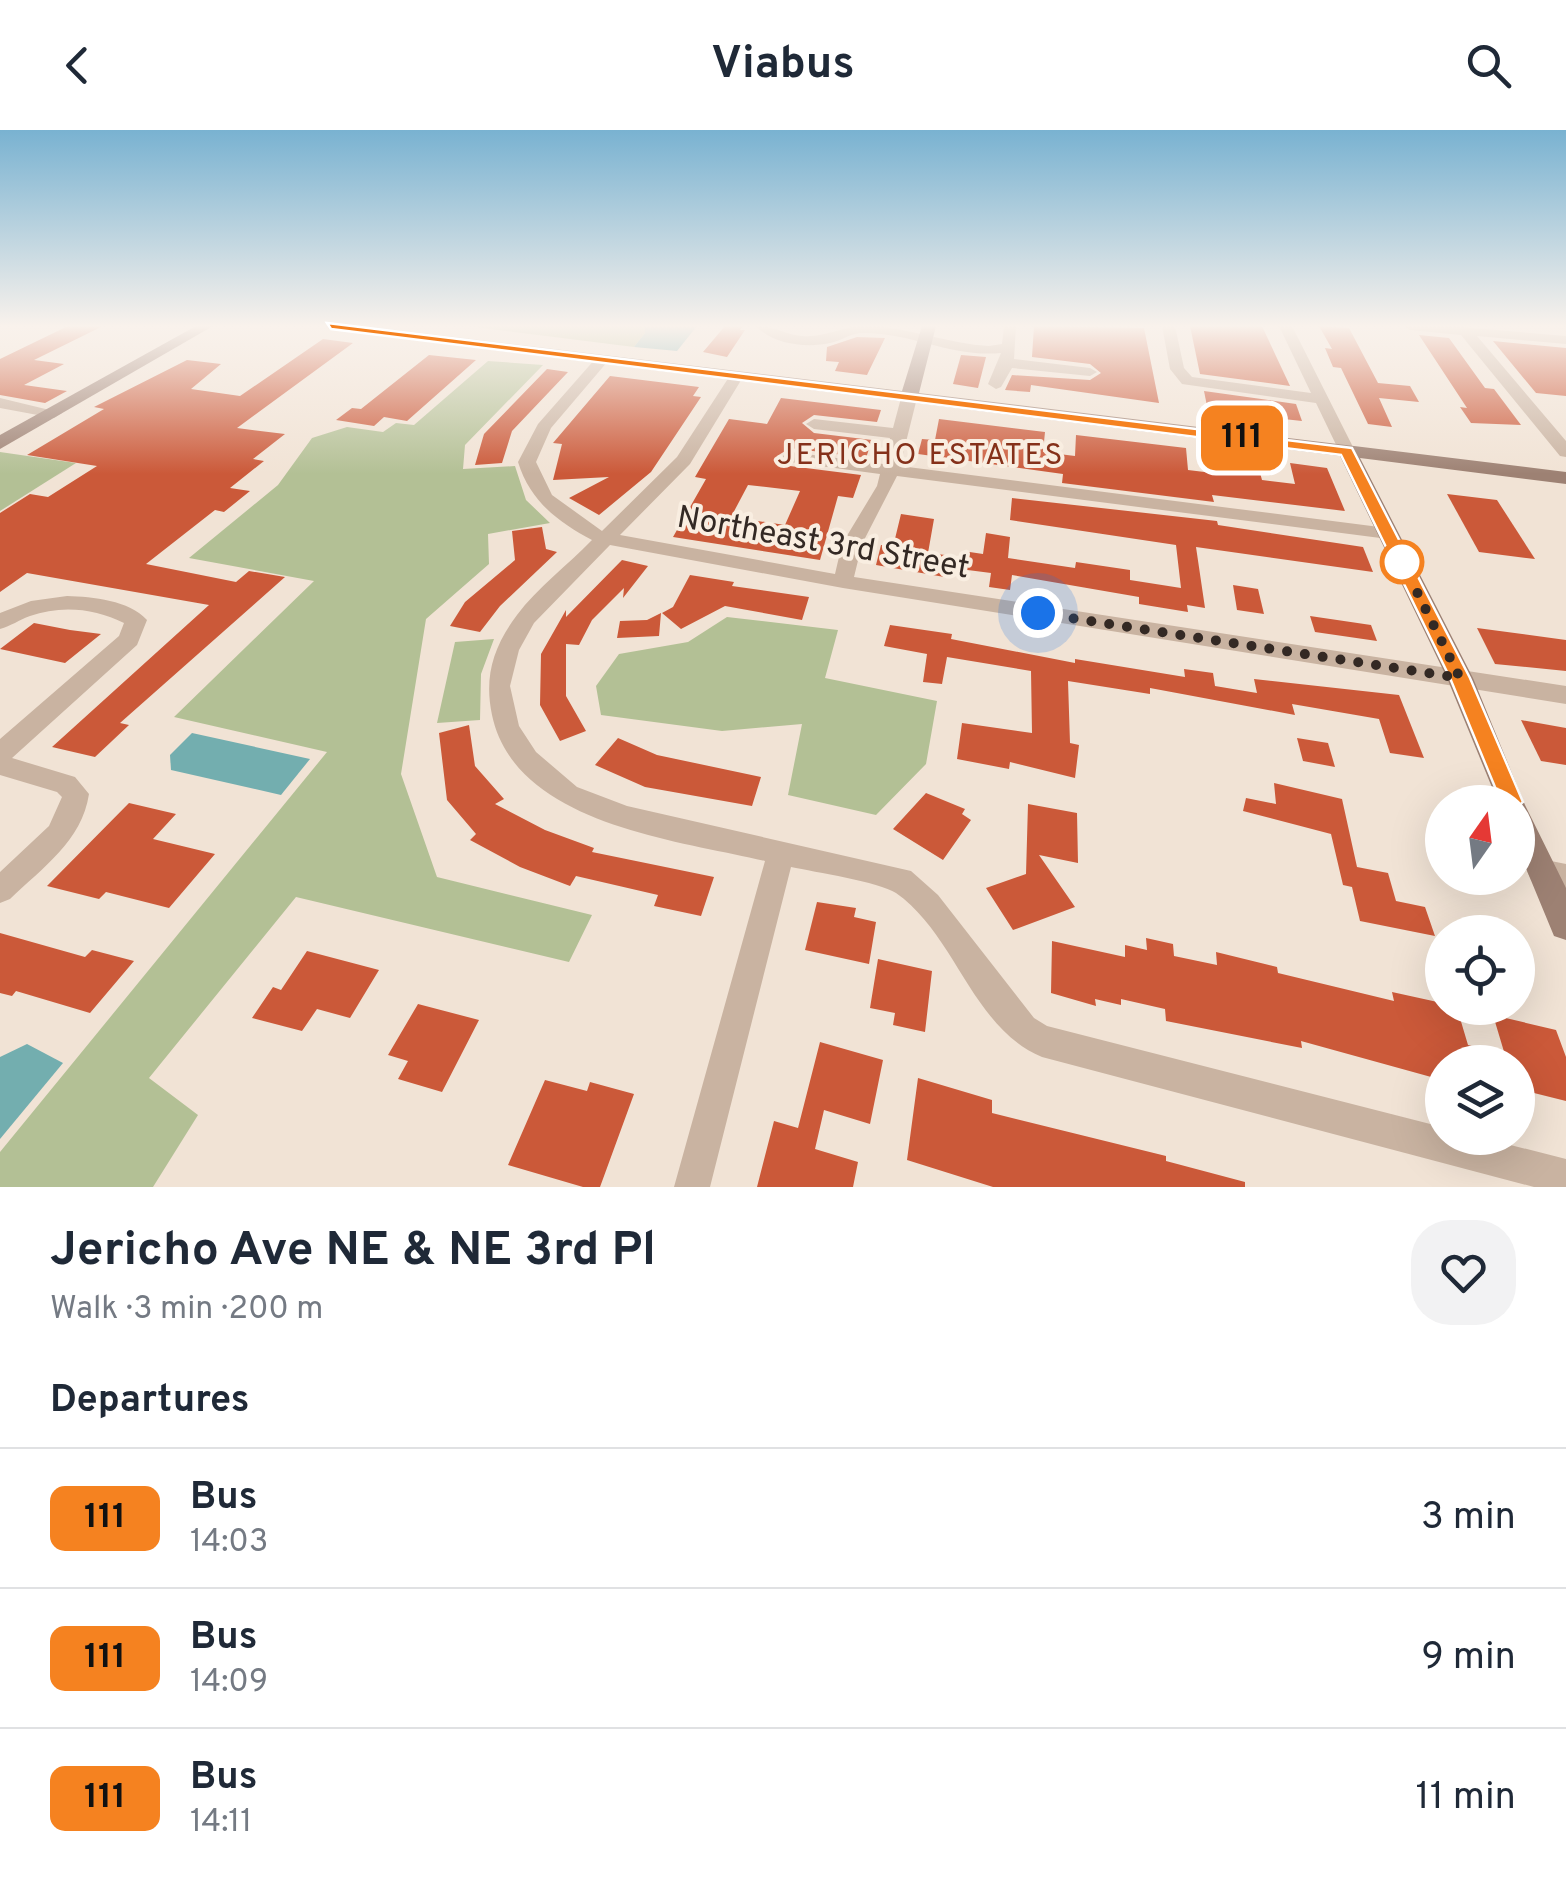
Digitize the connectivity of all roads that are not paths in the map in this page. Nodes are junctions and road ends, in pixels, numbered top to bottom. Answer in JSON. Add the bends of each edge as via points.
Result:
{"nodes":[{"id":1,"x":120,"y":375,"type":"edge"},
{"id":2,"x":589,"y":375,"type":"edge"},
{"id":3,"x":722,"y":375,"type":"edge"},
{"id":4,"x":916,"y":375,"type":"edge"},
{"id":5,"x":999,"y":375,"type":"edge"},
{"id":6,"x":1182,"y":375,"type":"edge"},
{"id":7,"x":1309,"y":375,"type":"edge"},
{"id":8,"x":1503,"y":375,"type":"edge"},
{"id":9,"x":736,"y":377,"type":"junction"},
{"id":10,"x":996,"y":384,"type":"dead end"},
{"id":11,"x":909,"y":398,"type":"junction"},
{"id":12,"x":1320,"y":399,"type":"junction"},
{"id":13,"x":0,"y":403,"type":"edge"},
{"id":14,"x":54,"y":413,"type":"junction"},
{"id":15,"x":814,"y":424,"type":"dead end"},
{"id":16,"x":899,"y":434,"type":"junction"},
{"id":17,"x":0,"y":444,"type":"edge"},
{"id":18,"x":1347,"y":451,"type":"junction"},
{"id":19,"x":1566,"y":452,"type":"edge"},
{"id":20,"x":790,"y":457,"type":"dead end"},
{"id":21,"x":890,"y":466,"type":"junction"},
{"id":22,"x":1566,"y":478,"type":"edge"},
{"id":23,"x":1388,"y":533,"type":"junction"},
{"id":24,"x":602,"y":538,"type":"junction"},
{"id":25,"x":843,"y":582,"type":"junction"},
{"id":26,"x":0,"y":622,"type":"edge"},
{"id":27,"x":1460,"y":678,"type":"junction"},
{"id":28,"x":1566,"y":695,"type":"edge"},
{"id":29,"x":0,"y":754,"type":"edge"},
{"id":30,"x":0,"y":766,"type":"edge"},
{"id":31,"x":1505,"y":785,"type":"edge"},
{"id":32,"x":1535,"y":843,"type":"edge"},
{"id":33,"x":781,"y":853,"type":"junction"},
{"id":34,"x":1554,"y":874,"type":"edge"},
{"id":35,"x":0,"y":890,"type":"edge"},
{"id":36,"x":1566,"y":925,"type":"edge"},
{"id":37,"x":1566,"y":1177,"type":"edge"},
{"id":38,"x":692,"y":1187,"type":"edge"}],
"edges":[{"from":1,"to":14,"type":"main road"},
{"from":2,"to":24,"type":"street","via":[[544,426],[527,462],[541,495]]},
{"from":3,"to":9,"type":"main road"},
{"from":4,"to":11,"type":"main road"},
{"from":5,"to":10,"type":"street"},
{"from":6,"to":12,"type":"street"},
{"from":7,"to":12,"type":"street"},
{"from":8,"to":19,"type":"street"},
{"from":9,"to":11,"type":"main road"},
{"from":9,"to":24,"type":"street","via":[[684,460]]},
{"from":11,"to":16,"type":"street"},
{"from":11,"to":18,"type":"main road"},
{"from":12,"to":18,"type":"street"},
{"from":13,"to":14,"type":"street"},
{"from":14,"to":17,"type":"main road"},
{"from":15,"to":16,"type":"street"},
{"from":16,"to":21,"type":"street"},
{"from":18,"to":22,"type":"main road"},
{"from":18,"to":23,"type":"main road"},
{"from":20,"to":21,"type":"street"},
{"from":21,"to":23,"type":"street"},
{"from":21,"to":25,"type":"street","via":[[886,486],[852,544]]},
{"from":23,"to":27,"type":"main road"},
{"from":24,"to":25,"type":"street","name":"Northeast 3rd Street"},
{"from":24,"to":33,"type":"street","via":[[525,620],[508,650],[498,686],[508,727],[527,759],[568,795],[624,817]]},
{"from":25,"to":27,"type":"street","name":"Northeast 3rd Street"},
{"from":26,"to":29,"type":"street","via":[[69,602],[136,620],[129,640]]},
{"from":27,"to":28,"type":"street","name":"Northeast 3rd Street"},
{"from":27,"to":31,"type":"main road"},
{"from":30,"to":35,"type":"street","via":[[66,784],[76,794],[76,808],[62,829]]},
{"from":32,"to":34,"type":"main road"},
{"from":33,"to":37,"type":"street","via":[[901,880],[928,904],[1022,1030],[1042,1042]]},
{"from":33,"to":38,"type":"street"},
{"from":34,"to":36,"type":"main road"}]}
